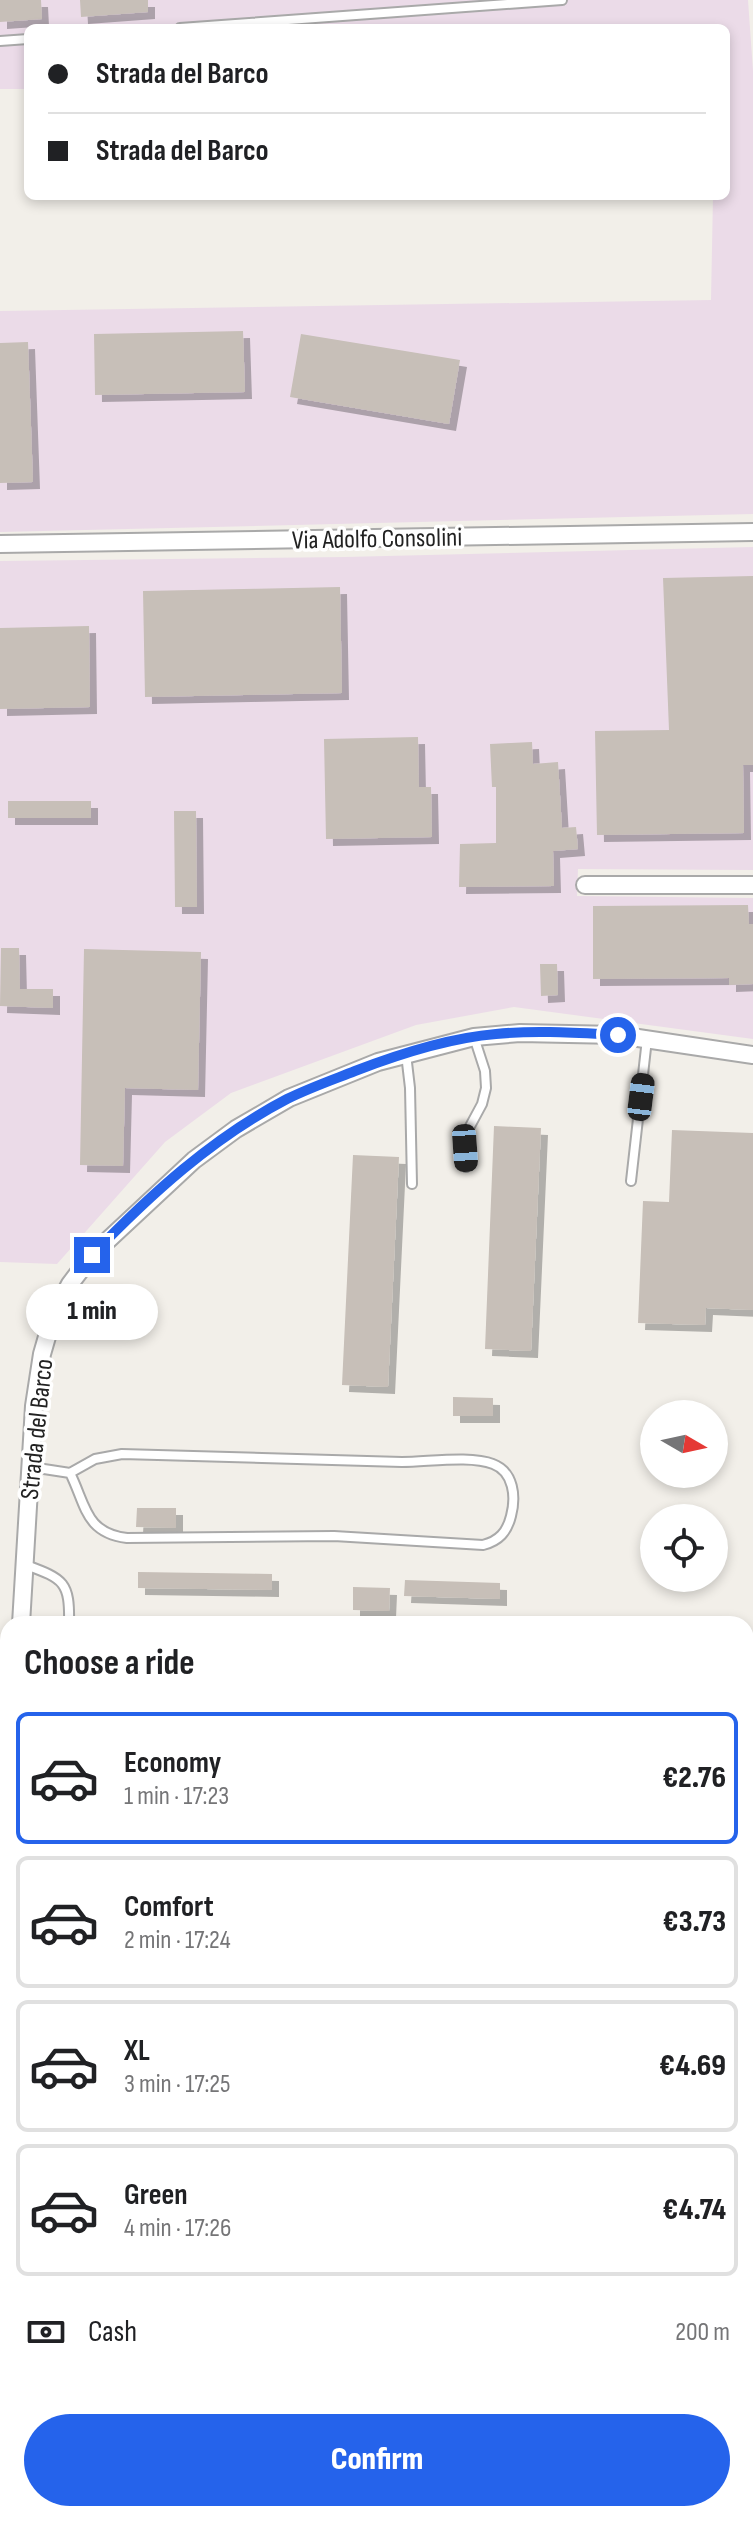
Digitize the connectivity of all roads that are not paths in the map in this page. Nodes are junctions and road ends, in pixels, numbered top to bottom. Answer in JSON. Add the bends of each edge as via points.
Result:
{"nodes":[{"id":1,"x":562,"y":0,"type":"edge"},
{"id":2,"x":235,"y":24,"type":"edge"},
{"id":3,"x":24,"y":39,"type":"edge"},
{"id":4,"x":0,"y":41,"type":"edge"},
{"id":5,"x":753,"y":532,"type":"edge"},
{"id":6,"x":0,"y":544,"type":"edge"},
{"id":7,"x":585,"y":885,"type":"dead end"},
{"id":8,"x":753,"y":885,"type":"edge"},
{"id":9,"x":474,"y":1037,"type":"junction"},
{"id":10,"x":647,"y":1039,"type":"junction"},
{"id":11,"x":406,"y":1053,"type":"junction"},
{"id":12,"x":753,"y":1055,"type":"edge"},
{"id":13,"x":466,"y":1167,"type":"dead end"},
{"id":14,"x":631,"y":1181,"type":"dead end"},
{"id":15,"x":412,"y":1184,"type":"dead end"},
{"id":16,"x":31,"y":1467,"type":"junction"},
{"id":17,"x":70,"y":1473,"type":"junction"},
{"id":18,"x":25,"y":1564,"type":"junction"},
{"id":19,"x":22,"y":1616,"type":"edge"},
{"id":20,"x":69,"y":1616,"type":"edge"}],
"edges":[{"from":1,"to":2,"type":"lane"},
{"from":3,"to":4,"type":"lane"},
{"from":5,"to":6,"type":"street","name":"Via Adolfo Consolini"},
{"from":7,"to":8,"type":"street"},
{"from":9,"to":10,"type":"street","name":"Strada del Barco","via":[[520,1033]]},
{"from":9,"to":11,"type":"street","name":"Strada del Barco"},
{"from":9,"to":13,"type":"lane","via":[[486,1088],[468,1130]]},
{"from":10,"to":12,"type":"street","name":"Strada del Barco"},
{"from":10,"to":14,"type":"lane"},
{"from":11,"to":15,"type":"lane"},
{"from":11,"to":16,"type":"street","name":"Strada del Barco","via":[[299,1093],[236,1129],[171,1179],[92,1255],[63,1295],[49,1328],[37,1388]]},
{"from":16,"to":17,"type":"lane"},
{"from":16,"to":18,"type":"street","name":"Strada del Barco"},
{"from":17,"to":17,"type":"lane","via":[[95,1525],[127,1538],[334,1536],[483,1545],[505,1532],[513,1502],[508,1475],[495,1464],[477,1461],[122,1454],[95,1459]]},
{"from":18,"to":19,"type":"street","name":"Strada del Barco"},
{"from":18,"to":20,"type":"lane","via":[[64,1583]]}]}
